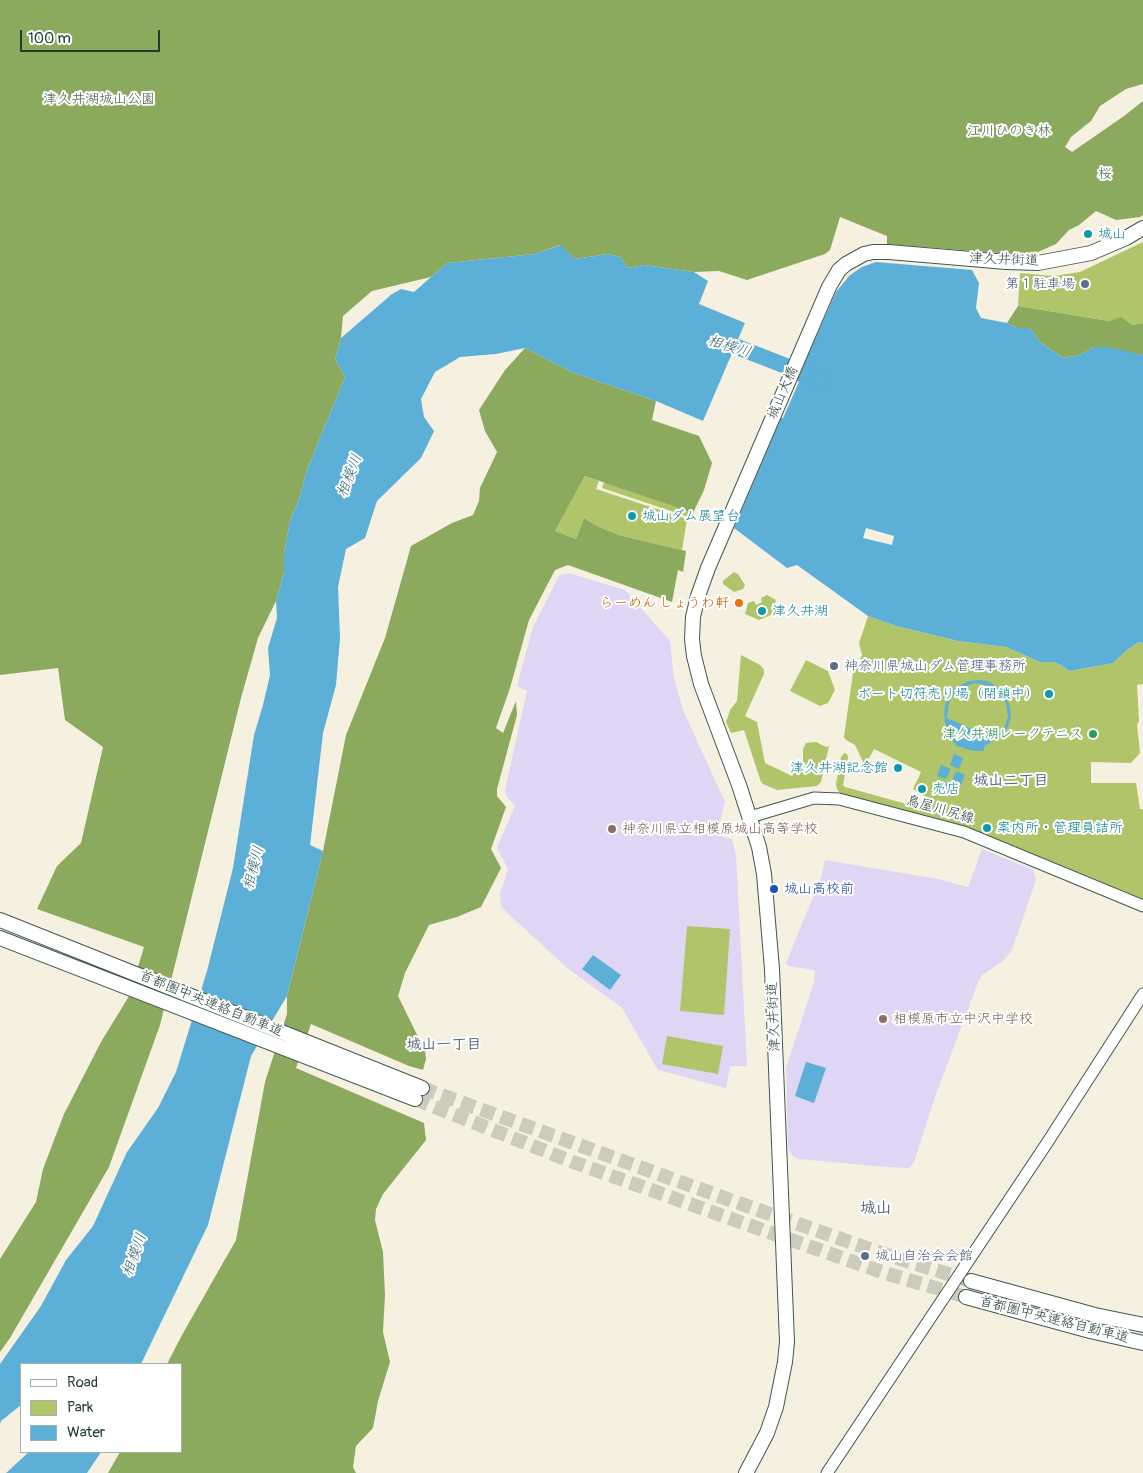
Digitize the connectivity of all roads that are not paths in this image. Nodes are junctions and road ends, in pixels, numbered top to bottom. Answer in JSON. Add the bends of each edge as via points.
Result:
{"nodes":[{"id":1,"x":1143,"y":228,"type":"edge"},
{"id":2,"x":889,"y":252,"type":"joint"},
{"id":3,"x":708,"y":568,"type":"joint"},
{"id":4,"x":750,"y":817,"type":"junction"},
{"id":5,"x":1143,"y":906,"type":"edge"},
{"id":6,"x":0,"y":920,"type":"edge"},
{"id":7,"x":6,"y":945,"type":"edge"},
{"id":8,"x":1143,"y":994,"type":"edge"},
{"id":9,"x":971,"y":1281,"type":"tunnel mouth"},
{"id":10,"x":966,"y":1298,"type":"tunnel mouth"},
{"id":11,"x":1143,"y":1325,"type":"edge"},
{"id":12,"x":1143,"y":1343,"type":"edge"},
{"id":13,"x":746,"y":1473,"type":"edge"},
{"id":14,"x":827,"y":1473,"type":"edge"}],
"edges":[{"from":1,"to":2,"type":"highway","name":"津久井街道","via":[[1090,253],[1038,263]]},
{"from":2,"to":3,"type":"highway","name":"城山大橋","via":[[873,252],[855,258],[834,278]]},
{"from":3,"to":4,"type":"highway","name":"津久井街道","via":[[693,617],[694,656],[701,684]]},
{"from":4,"to":5,"type":"street","name":"鳥屋川尻線","via":[[814,798],[839,799],[969,834]]},
{"from":4,"to":13,"type":"highway","name":"津久井街道","via":[[764,874],[772,969],[787,1342],[776,1407],[767,1433]]},
{"from":6,"to":7,"type":"highway","name":"首都圏中央連絡自動車道","via":[[418,1093],[74,966]]},
{"from":8,"to":14,"type":"street"},
{"from":9,"to":11,"type":"highway","name":"首都圏中央連絡自動車道"},
{"from":10,"to":12,"type":"highway","name":"首都圏中央連絡自動車道"}]}
